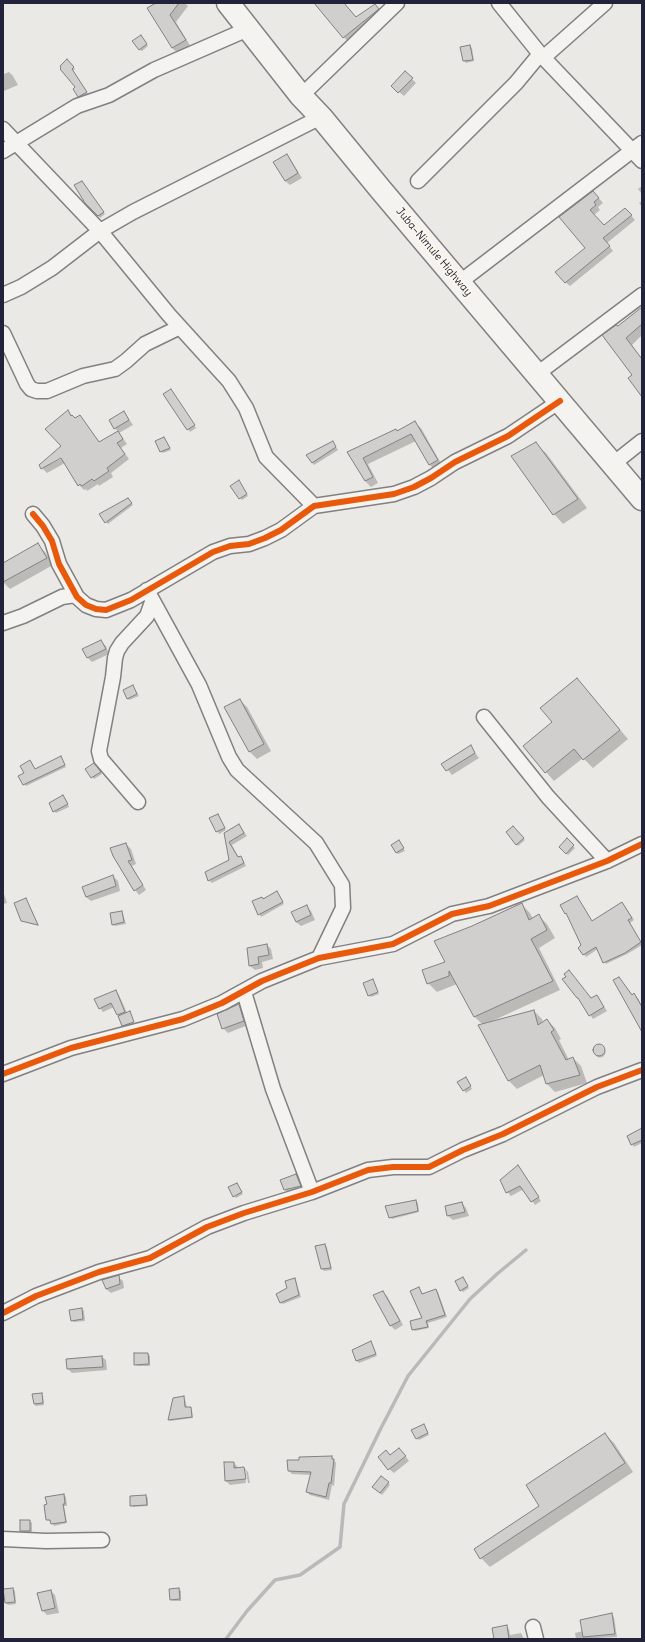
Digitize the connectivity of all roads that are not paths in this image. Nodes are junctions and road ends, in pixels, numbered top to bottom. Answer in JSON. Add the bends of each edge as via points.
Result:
{"nodes":[{"id":1,"x":228,"y":3,"type":"edge"},
{"id":2,"x":397,"y":3,"type":"edge"},
{"id":3,"x":499,"y":3,"type":"edge"},
{"id":4,"x":604,"y":3,"type":"edge"},
{"id":5,"x":248,"y":30,"type":"junction"},
{"id":6,"x":542,"y":56,"type":"junction"},
{"id":7,"x":301,"y":96,"type":"junction"},
{"id":8,"x":321,"y":117,"type":"junction"},
{"id":9,"x":3,"y":129,"type":"edge"},
{"id":10,"x":16,"y":143,"type":"junction"},
{"id":11,"x":3,"y":151,"type":"edge"},
{"id":12,"x":639,"y":151,"type":"edge"},
{"id":13,"x":418,"y":181,"type":"dead end"},
{"id":14,"x":100,"y":231,"type":"junction"},
{"id":15,"x":460,"y":282,"type":"junction"},
{"id":16,"x":3,"y":295,"type":"edge"},
{"id":17,"x":642,"y":295,"type":"edge"},
{"id":18,"x":180,"y":327,"type":"junction"},
{"id":19,"x":3,"y":333,"type":"edge"},
{"id":20,"x":537,"y":374,"type":"junction"},
{"id":21,"x":560,"y":401,"type":"junction"},
{"id":22,"x":642,"y":441,"type":"edge"},
{"id":23,"x":613,"y":464,"type":"junction"},
{"id":24,"x":642,"y":499,"type":"edge"},
{"id":25,"x":314,"y":506,"type":"junction"},
{"id":26,"x":33,"y":514,"type":"dead end"},
{"id":27,"x":75,"y":595,"type":"junction"},
{"id":28,"x":149,"y":596,"type":"junction"},
{"id":29,"x":3,"y":623,"type":"edge"},
{"id":30,"x":484,"y":717,"type":"dead end"},
{"id":31,"x":138,"y":802,"type":"dead end"},
{"id":32,"x":642,"y":844,"type":"edge"},
{"id":33,"x":607,"y":861,"type":"junction"},
{"id":34,"x":319,"y":958,"type":"junction"},
{"id":35,"x":244,"y":992,"type":"junction"},
{"id":36,"x":642,"y":1070,"type":"edge"},
{"id":37,"x":3,"y":1074,"type":"edge"},
{"id":38,"x":312,"y":1192,"type":"junction"},
{"id":39,"x":3,"y":1313,"type":"edge"},
{"id":40,"x":3,"y":1539,"type":"edge"},
{"id":41,"x":102,"y":1540,"type":"dead end"}],
"edges":[{"from":1,"to":5,"type":"main road","name":"Juba–Nimule Highway"},
{"from":2,"to":7,"type":"street"},
{"from":3,"to":6,"type":"street"},
{"from":4,"to":6,"type":"street"},
{"from":5,"to":7,"type":"main road","name":"Juba–Nimule Highway"},
{"from":5,"to":10,"type":"street","via":[[154,70],[109,95],[77,106]]},
{"from":6,"to":12,"type":"street"},
{"from":6,"to":13,"type":"street"},
{"from":7,"to":8,"type":"main road","name":"Juba–Nimule Highway"},
{"from":8,"to":14,"type":"street","via":[[152,201]]},
{"from":8,"to":15,"type":"main road","name":"Juba–Nimule Highway"},
{"from":9,"to":10,"type":"street"},
{"from":10,"to":11,"type":"street"},
{"from":10,"to":14,"type":"street"},
{"from":12,"to":15,"type":"street"},
{"from":14,"to":16,"type":"street","via":[[52,268]]},
{"from":14,"to":18,"type":"street"},
{"from":15,"to":20,"type":"main road","name":"Juba–Nimule Highway"},
{"from":17,"to":20,"type":"street"},
{"from":18,"to":19,"type":"street","via":[[145,344],[115,369],[83,376],[47,391],[31,389],[27,384]]},
{"from":18,"to":25,"type":"street","via":[[229,381],[246,408],[266,457]]},
{"from":20,"to":21,"type":"main road","name":"Juba–Nimule Highway"},
{"from":21,"to":23,"type":"main road","name":"Juba–Nimule Highway"},
{"from":21,"to":25,"type":"street","via":[[508,436],[455,462],[414,487],[394,494]]},
{"from":22,"to":23,"type":"street"},
{"from":23,"to":24,"type":"main road","name":"Juba–Nimule Highway"},
{"from":25,"to":28,"type":"street","via":[[276,532],[249,544],[230,546],[213,552]]},
{"from":26,"to":27,"type":"street","via":[[52,542],[58,564]]},
{"from":27,"to":28,"type":"street","via":[[96,610],[106,610]]},
{"from":27,"to":29,"type":"street","via":[[62,597]]},
{"from":28,"to":31,"type":"street","via":[[147,616],[117,651],[99,751],[107,766]]},
{"from":28,"to":34,"type":"street","via":[[199,685],[237,770],[316,843],[342,885],[343,908]]},
{"from":30,"to":33,"type":"street","via":[[548,796]]},
{"from":32,"to":33,"type":"street"},
{"from":33,"to":34,"type":"street","via":[[489,906],[452,914],[393,944]]},
{"from":34,"to":35,"type":"street","via":[[262,981]]},
{"from":35,"to":37,"type":"street","via":[[222,1004],[183,1019],[71,1048]]},
{"from":35,"to":38,"type":"street","via":[[273,1089]]},
{"from":36,"to":38,"type":"street","via":[[597,1087],[503,1134],[429,1167],[368,1170]]},
{"from":38,"to":39,"type":"street","via":[[207,1227],[150,1258],[99,1272],[36,1296]]},
{"from":40,"to":41,"type":"street"}]}
